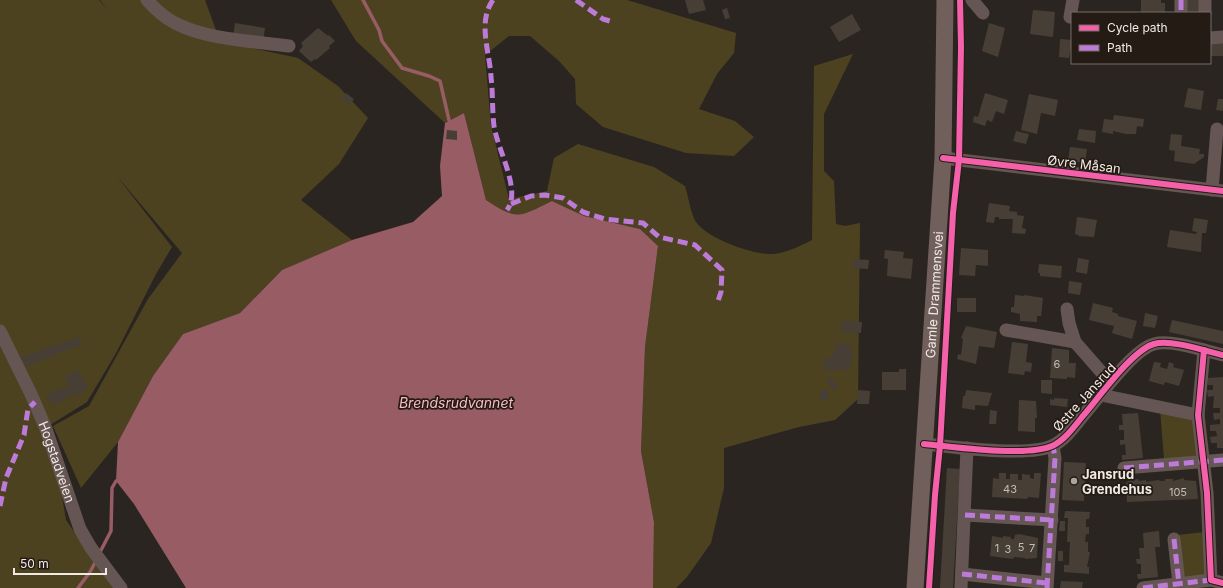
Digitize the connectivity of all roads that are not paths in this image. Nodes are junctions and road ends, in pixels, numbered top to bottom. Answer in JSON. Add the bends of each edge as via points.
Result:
{"nodes":[{"id":1,"x":147,"y":0,"type":"edge"},
{"id":2,"x":945,"y":0,"type":"edge"},
{"id":3,"x":972,"y":0,"type":"edge"},
{"id":4,"x":1073,"y":0,"type":"edge"},
{"id":5,"x":1180,"y":0,"type":"edge"},
{"id":6,"x":1205,"y":0,"type":"edge"},
{"id":7,"x":1181,"y":12,"type":"edge"},
{"id":8,"x":1205,"y":12,"type":"edge"},
{"id":9,"x":983,"y":13,"type":"dead end"},
{"id":10,"x":1070,"y":17,"type":"dead end"},
{"id":11,"x":1223,"y":37,"type":"edge"},
{"id":12,"x":1211,"y":38,"type":"edge"},
{"id":13,"x":290,"y":46,"type":"dead end"},
{"id":14,"x":1217,"y":129,"type":"dead end"},
{"id":15,"x":944,"y":158,"type":"junction"},
{"id":16,"x":1218,"y":191,"type":"edge"},
{"id":17,"x":1067,"y":309,"type":"dead end"},
{"id":18,"x":1006,"y":330,"type":"dead end"},
{"id":19,"x":0,"y":331,"type":"edge"},
{"id":20,"x":1075,"y":342,"type":"junction"},
{"id":21,"x":1204,"y":350,"type":"junction"},
{"id":22,"x":1223,"y":355,"type":"edge"},
{"id":23,"x":1110,"y":382,"type":"junction"},
{"id":24,"x":1101,"y":395,"type":"junction"},
{"id":25,"x":1198,"y":415,"type":"junction"},
{"id":26,"x":924,"y":444,"type":"junction"},
{"id":27,"x":1052,"y":446,"type":"junction"},
{"id":28,"x":967,"y":448,"type":"junction"},
{"id":29,"x":1223,"y":460,"type":"edge"},
{"id":30,"x":1204,"y":461,"type":"junction"},
{"id":31,"x":1124,"y":468,"type":"dead end"},
{"id":32,"x":965,"y":515,"type":"junction"},
{"id":33,"x":1052,"y":520,"type":"junction"},
{"id":34,"x":1174,"y":539,"type":"dead end"},
{"id":35,"x":962,"y":574,"type":"junction"},
{"id":36,"x":1217,"y":582,"type":"edge"},
{"id":37,"x":1179,"y":584,"type":"junction"},
{"id":38,"x":1047,"y":585,"type":"edge"},
{"id":39,"x":121,"y":588,"type":"edge"},
{"id":40,"x":915,"y":588,"type":"edge"},
{"id":41,"x":961,"y":588,"type":"edge"},
{"id":42,"x":1143,"y":588,"type":"edge"}],
"edges":[{"from":1,"to":13,"type":"street","via":[[175,23],[198,32]]},
{"from":2,"to":15,"type":"main road","name":"Gamle Drammensvei"},
{"from":3,"to":9,"type":"street"},
{"from":4,"to":10,"type":"street"},
{"from":5,"to":7,"type":"street"},
{"from":6,"to":8,"type":"street"},
{"from":11,"to":12,"type":"street"},
{"from":14,"to":16,"type":"street"},
{"from":15,"to":16,"type":"street","name":"Øvre Måsan"},
{"from":15,"to":26,"type":"main road","name":"Gamle Drammensvei"},
{"from":17,"to":20,"type":"street","name":"Østre Jansrud"},
{"from":18,"to":20,"type":"street"},
{"from":19,"to":39,"type":"street","name":"Hogstadveien","via":[[46,429],[80,528],[101,563]]},
{"from":20,"to":23,"type":"street","name":"Østre Jansrud"},
{"from":21,"to":22,"type":"street","name":"Østre Jansrud"},
{"from":21,"to":23,"type":"street","name":"Østre Jansrud","via":[[1172,344],[1155,344],[1143,349]]},
{"from":21,"to":25,"type":"street"},
{"from":23,"to":24,"type":"street","name":"Østre Jansrud"},
{"from":24,"to":25,"type":"street","name":"Østre Jansrud"},
{"from":24,"to":27,"type":"street","name":"Østre Jansrud","via":[[1066,435]]},
{"from":25,"to":30,"type":"street"},
{"from":26,"to":28,"type":"street","name":"Østre Jansrud"},
{"from":26,"to":40,"type":"main road","name":"Gamle Drammensvei"},
{"from":27,"to":28,"type":"street","name":"Østre Jansrud","via":[[1012,450]]},
{"from":27,"to":33,"type":"street","name":"Østre Jansrud","via":[[1055,458]]},
{"from":28,"to":32,"type":"street"},
{"from":29,"to":30,"type":"street"},
{"from":30,"to":31,"type":"street"},
{"from":30,"to":36,"type":"street"},
{"from":32,"to":33,"type":"street"},
{"from":32,"to":35,"type":"street"},
{"from":33,"to":38,"type":"street","name":"Østre Jansrud"},
{"from":34,"to":37,"type":"street"},
{"from":35,"to":38,"type":"street","name":"Østre Jansrud"},
{"from":35,"to":41,"type":"street"},
{"from":36,"to":37,"type":"street"},
{"from":37,"to":42,"type":"street"}]}
